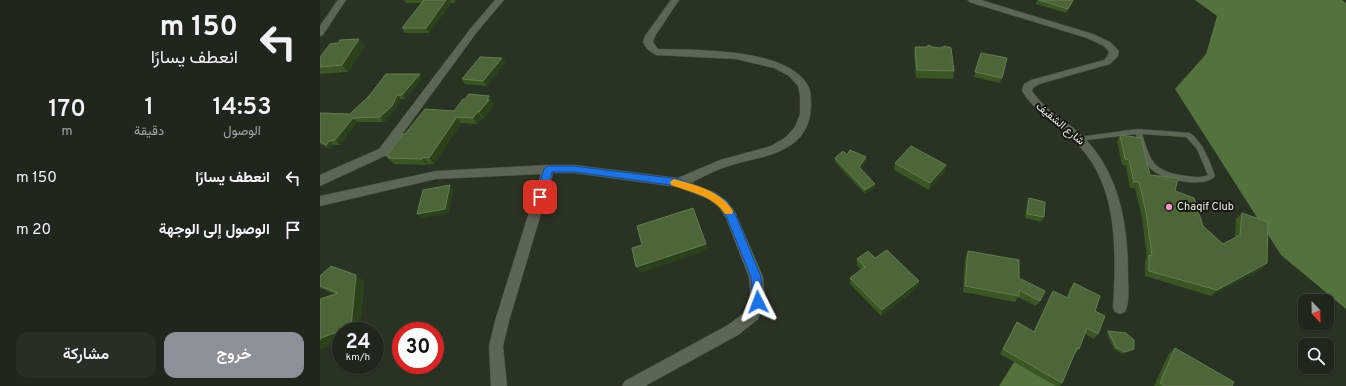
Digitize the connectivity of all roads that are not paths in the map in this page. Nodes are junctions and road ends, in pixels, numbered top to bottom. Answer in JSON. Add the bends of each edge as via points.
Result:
{"nodes":[{"id":1,"x":342,"y":0,"type":"edge"},
{"id":2,"x":500,"y":0,"type":"edge"},
{"id":3,"x":674,"y":0,"type":"edge"},
{"id":4,"x":972,"y":0,"type":"edge"},
{"id":5,"x":320,"y":33,"type":"edge"},
{"id":6,"x":1138,"y":131,"type":"junction"},
{"id":7,"x":1079,"y":139,"type":"junction"},
{"id":8,"x":548,"y":169,"type":"junction"},
{"id":9,"x":320,"y":181,"type":"edge"},
{"id":10,"x":679,"y":183,"type":"junction"},
{"id":11,"x":320,"y":201,"type":"edge"},
{"id":12,"x":1120,"y":308,"type":"dead end"},
{"id":13,"x":499,"y":386,"type":"edge"},
{"id":14,"x":630,"y":386,"type":"edge"}],
"edges":[{"from":1,"to":5,"type":"street"},
{"from":2,"to":9,"type":"street","via":[[474,30],[383,152]]},
{"from":3,"to":10,"type":"street","via":[[650,34],[648,42],[656,52],[721,54],[776,65],[794,75],[803,85],[806,98],[806,113],[800,129],[790,140],[774,149],[724,163]]},
{"from":4,"to":7,"type":"street","name":"شارع الشقيف","via":[[1090,36],[1112,48],[1114,56],[1107,62],[1028,86],[1027,92],[1038,107]]},
{"from":6,"to":6,"type":"lane","via":[[1190,136],[1212,176],[1205,180],[1158,172],[1149,159]]},
{"from":6,"to":7,"type":"lane"},
{"from":7,"to":12,"type":"street","name":"شارع الشقيف","via":[[1099,161],[1111,191],[1121,253]]},
{"from":8,"to":10,"type":"street","via":[[574,169]]},
{"from":8,"to":11,"type":"street","via":[[436,175]]},
{"from":8,"to":13,"type":"street","via":[[496,346]]},
{"from":10,"to":14,"type":"street","via":[[712,196],[724,204],[732,216],[756,277],[758,302],[753,314],[733,330]]}]}
